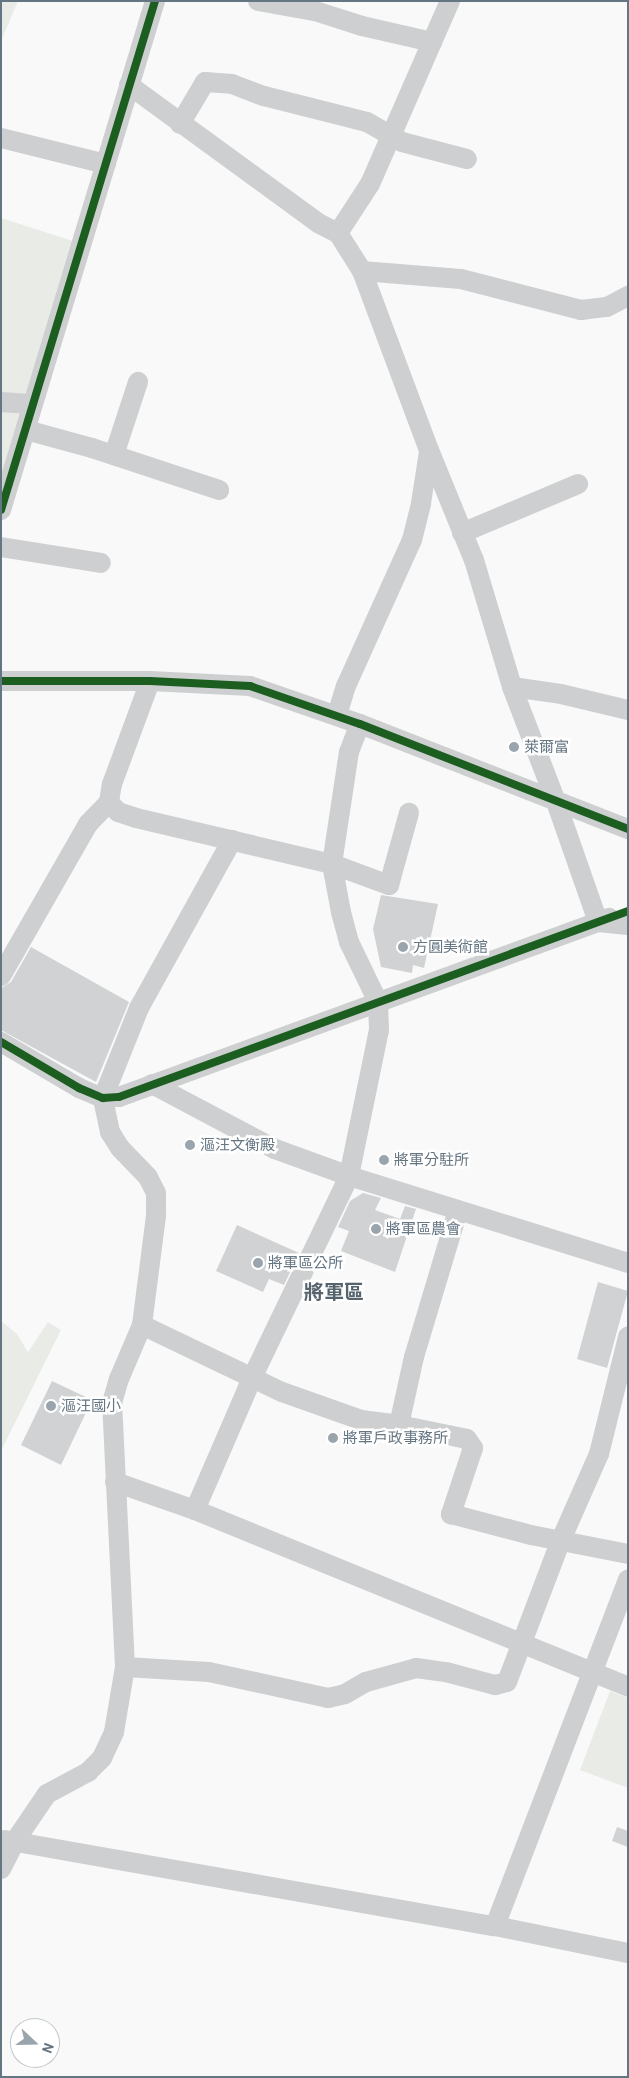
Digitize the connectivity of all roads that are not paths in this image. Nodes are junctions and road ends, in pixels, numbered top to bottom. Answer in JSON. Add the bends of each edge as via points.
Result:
{"nodes":[{"id":1,"x":156,"y":1,"type":"edge"},
{"id":2,"x":258,"y":1,"type":"edge"},
{"id":3,"x":450,"y":1,"type":"edge"},
{"id":4,"x":432,"y":42,"type":"junction"},
{"id":5,"x":129,"y":85,"type":"junction"},
{"id":6,"x":180,"y":124,"type":"junction"},
{"id":7,"x":391,"y":136,"type":"junction"},
{"id":8,"x":1,"y":138,"type":"edge"},
{"id":9,"x":467,"y":159,"type":"dead end"},
{"id":10,"x":106,"y":164,"type":"junction"},
{"id":11,"x":338,"y":233,"type":"junction"},
{"id":12,"x":362,"y":270,"type":"junction"},
{"id":13,"x":628,"y":296,"type":"edge"},
{"id":14,"x":138,"y":382,"type":"dead end"},
{"id":15,"x":1,"y":402,"type":"edge"},
{"id":16,"x":34,"y":404,"type":"junction"},
{"id":17,"x":26,"y":430,"type":"junction"},
{"id":18,"x":429,"y":450,"type":"junction"},
{"id":19,"x":114,"y":455,"type":"junction"},
{"id":20,"x":578,"y":484,"type":"dead end"},
{"id":21,"x":219,"y":490,"type":"dead end"},
{"id":22,"x":1,"y":510,"type":"edge"},
{"id":23,"x":462,"y":533,"type":"junction"},
{"id":24,"x":1,"y":547,"type":"edge"},
{"id":25,"x":101,"y":563,"type":"dead end"},
{"id":26,"x":150,"y":681,"type":"junction"},
{"id":27,"x":1,"y":682,"type":"edge"},
{"id":28,"x":512,"y":688,"type":"junction"},
{"id":29,"x":628,"y":710,"type":"edge"},
{"id":30,"x":337,"y":716,"type":"junction"},
{"id":31,"x":360,"y":724,"type":"junction"},
{"id":32,"x":555,"y":799,"type":"junction"},
{"id":33,"x":109,"y":802,"type":"junction"},
{"id":34,"x":409,"y":813,"type":"dead end"},
{"id":35,"x":628,"y":829,"type":"edge"},
{"id":36,"x":232,"y":840,"type":"junction"},
{"id":37,"x":332,"y":864,"type":"junction"},
{"id":38,"x":628,"y":911,"type":"edge"},
{"id":39,"x":598,"y":922,"type":"junction"},
{"id":40,"x":628,"y":925,"type":"edge"},
{"id":41,"x":1,"y":976,"type":"edge"},
{"id":42,"x":378,"y":1002,"type":"junction"},
{"id":43,"x":1,"y":1042,"type":"edge"},
{"id":44,"x":152,"y":1084,"type":"junction"},
{"id":45,"x":103,"y":1098,"type":"junction"},
{"id":46,"x":349,"y":1176,"type":"junction"},
{"id":47,"x":458,"y":1210,"type":"junction"},
{"id":48,"x":628,"y":1263,"type":"edge"},
{"id":49,"x":142,"y":1325,"type":"junction"},
{"id":50,"x":628,"y":1337,"type":"edge"},
{"id":51,"x":252,"y":1378,"type":"junction"},
{"id":52,"x":399,"y":1425,"type":"junction"},
{"id":53,"x":115,"y":1482,"type":"junction"},
{"id":54,"x":195,"y":1510,"type":"junction"},
{"id":55,"x":561,"y":1540,"type":"junction"},
{"id":56,"x":628,"y":1554,"type":"edge"},
{"id":57,"x":628,"y":1580,"type":"edge"},
{"id":58,"x":522,"y":1644,"type":"junction"},
{"id":59,"x":126,"y":1667,"type":"junction"},
{"id":60,"x":591,"y":1672,"type":"junction"},
{"id":61,"x":628,"y":1687,"type":"edge"},
{"id":62,"x":8,"y":1840,"type":"edge"},
{"id":63,"x":1,"y":1869,"type":"edge"},
{"id":64,"x":495,"y":1926,"type":"junction"},
{"id":65,"x":628,"y":1953,"type":"edge"}],
"edges":[{"from":1,"to":5,"type":"street"},
{"from":2,"to":4,"type":"street","via":[[316,11],[362,26]]},
{"from":3,"to":4,"type":"street"},
{"from":4,"to":7,"type":"street"},
{"from":5,"to":6,"type":"street"},
{"from":5,"to":10,"type":"street"},
{"from":6,"to":7,"type":"street","via":[[205,82],[232,84],[264,96],[367,122]]},
{"from":6,"to":11,"type":"street","via":[[318,223]]},
{"from":7,"to":9,"type":"street","via":[[402,142]]},
{"from":7,"to":11,"type":"street","via":[[370,184]]},
{"from":8,"to":10,"type":"street"},
{"from":10,"to":16,"type":"street"},
{"from":11,"to":12,"type":"street"},
{"from":12,"to":13,"type":"street","via":[[461,279],[581,310],[607,307]]},
{"from":12,"to":18,"type":"street"},
{"from":14,"to":19,"type":"street"},
{"from":15,"to":16,"type":"street"},
{"from":16,"to":17,"type":"street"},
{"from":17,"to":19,"type":"street"},
{"from":17,"to":22,"type":"street"},
{"from":18,"to":23,"type":"street"},
{"from":18,"to":30,"type":"street","via":[[412,540],[346,686]]},
{"from":19,"to":21,"type":"street"},
{"from":20,"to":23,"type":"street"},
{"from":23,"to":28,"type":"street","via":[[474,560]]},
{"from":24,"to":25,"type":"street"},
{"from":26,"to":27,"type":"street"},
{"from":26,"to":30,"type":"street","via":[[250,686]]},
{"from":26,"to":33,"type":"street","via":[[112,784]]},
{"from":28,"to":29,"type":"street","via":[[561,694]]},
{"from":28,"to":32,"type":"street"},
{"from":30,"to":31,"type":"street"},
{"from":31,"to":32,"type":"street"},
{"from":31,"to":37,"type":"street","via":[[348,752]]},
{"from":32,"to":35,"type":"street"},
{"from":32,"to":39,"type":"street"},
{"from":33,"to":36,"type":"street","via":[[118,812],[136,818]]},
{"from":33,"to":41,"type":"street","via":[[88,824]]},
{"from":34,"to":37,"type":"street","via":[[388,885]]},
{"from":36,"to":37,"type":"street"},
{"from":36,"to":45,"type":"street","via":[[139,1008]]},
{"from":37,"to":42,"type":"street","via":[[349,942]]},
{"from":38,"to":39,"type":"street"},
{"from":39,"to":40,"type":"street"},
{"from":39,"to":42,"type":"street"},
{"from":42,"to":44,"type":"street"},
{"from":42,"to":46,"type":"street","via":[[379,1030]]},
{"from":43,"to":45,"type":"street","via":[[79,1088]]},
{"from":44,"to":45,"type":"street","via":[[119,1097]]},
{"from":44,"to":46,"type":"street","via":[[275,1149]]},
{"from":45,"to":49,"type":"street","via":[[110,1132],[120,1148],[148,1176],[156,1193]]},
{"from":46,"to":47,"type":"street"},
{"from":46,"to":51,"type":"street"},
{"from":47,"to":48,"type":"street"},
{"from":47,"to":52,"type":"street","via":[[414,1358]]},
{"from":49,"to":51,"type":"street"},
{"from":49,"to":53,"type":"street","via":[[112,1403]]},
{"from":50,"to":55,"type":"street","via":[[599,1454]]},
{"from":51,"to":52,"type":"street","via":[[361,1420]]},
{"from":51,"to":54,"type":"street"},
{"from":52,"to":55,"type":"street","via":[[467,1439],[473,1448],[451,1514]]},
{"from":53,"to":54,"type":"street"},
{"from":53,"to":59,"type":"street"},
{"from":54,"to":58,"type":"street"},
{"from":55,"to":56,"type":"street"},
{"from":55,"to":58,"type":"street"},
{"from":57,"to":60,"type":"street"},
{"from":58,"to":59,"type":"street","via":[[506,1682],[501,1684],[416,1668],[366,1682],[344,1694],[328,1698],[209,1672]]},
{"from":58,"to":60,"type":"street"},
{"from":59,"to":62,"type":"street","via":[[114,1732],[102,1758],[88,1772],[47,1794]]},
{"from":60,"to":61,"type":"street"},
{"from":60,"to":64,"type":"street"},
{"from":62,"to":63,"type":"street"},
{"from":62,"to":64,"type":"street"},
{"from":64,"to":65,"type":"street"}]}
